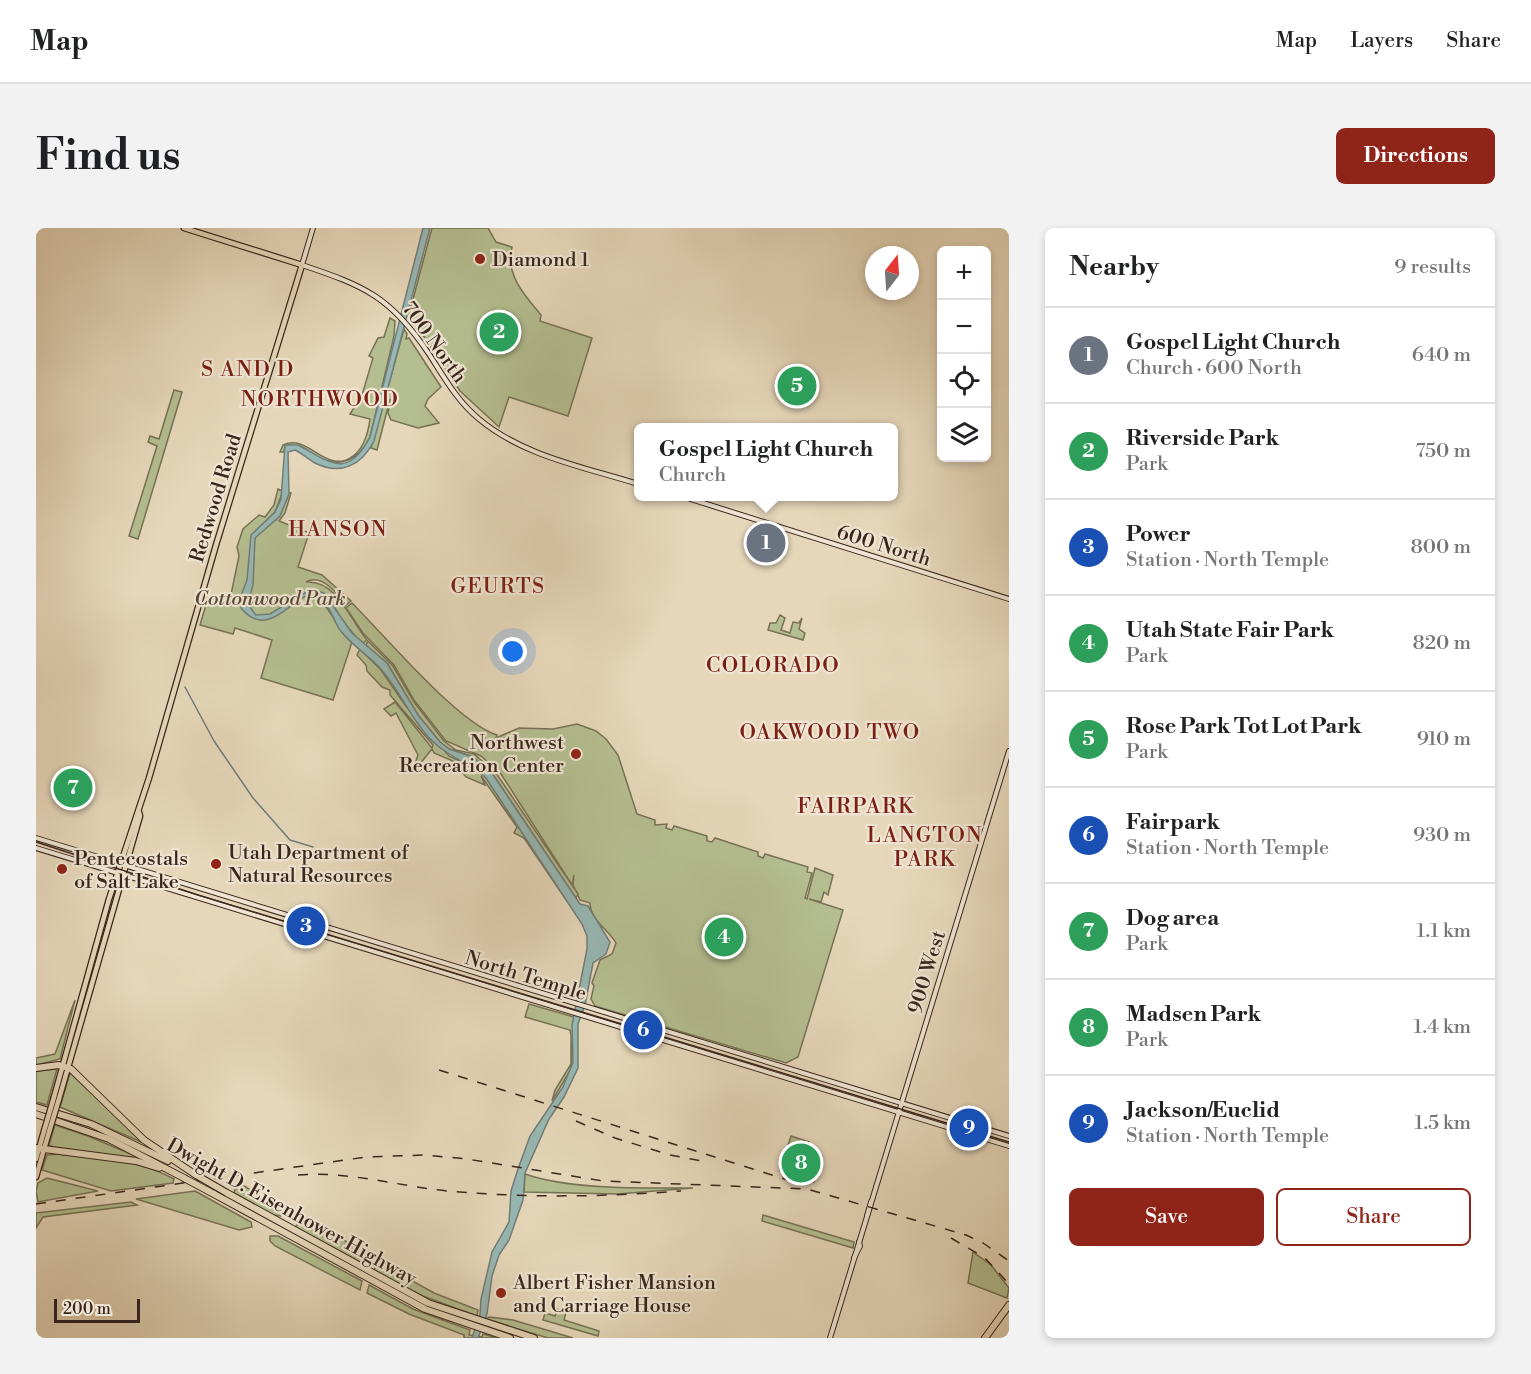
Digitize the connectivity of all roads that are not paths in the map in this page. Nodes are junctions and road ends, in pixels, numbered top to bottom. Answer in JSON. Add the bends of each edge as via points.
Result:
{"nodes":[{"id":1,"x":184,"y":228,"type":"edge"},
{"id":2,"x":314,"y":228,"type":"edge"},
{"id":3,"x":302,"y":265,"type":"junction"},
{"id":4,"x":634,"y":482,"type":"edge"},
{"id":5,"x":697,"y":501,"type":"edge"},
{"id":6,"x":1009,"y":599,"type":"edge"},
{"id":7,"x":1009,"y":751,"type":"edge"},
{"id":8,"x":36,"y":838,"type":"edge"},
{"id":9,"x":36,"y":849,"type":"edge"},
{"id":10,"x":123,"y":865,"type":"junction"},
{"id":11,"x":120,"y":874,"type":"junction"},
{"id":12,"x":65,"y":1067,"type":"junction"},
{"id":13,"x":36,"y":1068,"type":"edge"},
{"id":14,"x":902,"y":1102,"type":"junction"},
{"id":15,"x":36,"y":1107,"type":"edge"},
{"id":16,"x":899,"y":1111,"type":"junction"},
{"id":17,"x":36,"y":1114,"type":"edge"},
{"id":18,"x":1009,"y":1136,"type":"edge"},
{"id":19,"x":1009,"y":1146,"type":"edge"},
{"id":20,"x":40,"y":1148,"type":"edge"},
{"id":21,"x":38,"y":1158,"type":"edge"},
{"id":22,"x":196,"y":1175,"type":"junction"},
{"id":23,"x":36,"y":1177,"type":"edge"},
{"id":24,"x":184,"y":1177,"type":"junction"},
{"id":25,"x":361,"y":1272,"type":"junction"},
{"id":26,"x":1008,"y":1306,"type":"edge"},
{"id":27,"x":487,"y":1327,"type":"junction"},
{"id":28,"x":510,"y":1338,"type":"edge"},
{"id":29,"x":534,"y":1338,"type":"edge"},
{"id":30,"x":830,"y":1338,"type":"edge"},
{"id":31,"x":984,"y":1338,"type":"edge"}],
"edges":[{"from":1,"to":3,"type":"main road","name":"700 North"},
{"from":2,"to":3,"type":"main road","name":"Redwood Road"},
{"from":3,"to":4,"type":"main road","name":"700 North","via":[[364,288],[397,312],[464,404],[489,427],[517,444]]},
{"from":3,"to":10,"type":"main road","name":"Redwood Road","via":[[218,537],[141,816]]},
{"from":5,"to":6,"type":"main road","name":"600 North"},
{"from":7,"to":14,"type":"main road","name":"900 West"},
{"from":8,"to":10,"type":"main road","name":"North Temple"},
{"from":9,"to":11,"type":"main road","name":"North Temple"},
{"from":10,"to":11,"type":"main road","name":"Redwood Road"},
{"from":10,"to":14,"type":"main road","name":"North Temple","via":[[572,1005]]},
{"from":11,"to":12,"type":"main road","name":"Redwood Road"},
{"from":11,"to":16,"type":"main road","name":"North Temple"},
{"from":12,"to":13,"type":"highway"},
{"from":12,"to":20,"type":"main road","name":"Redwood Road","bridge":true},
{"from":12,"to":22,"type":"highway","via":[[144,1140]]},
{"from":14,"to":16,"type":"main road","name":"900 West"},
{"from":14,"to":18,"type":"main road","name":"North Temple"},
{"from":15,"to":22,"type":"highway","name":"Dwight D. Eisenhower Highway","via":[[111,1132]]},
{"from":16,"to":19,"type":"main road","name":"North Temple"},
{"from":16,"to":30,"type":"main road","name":"900 West"},
{"from":17,"to":24,"type":"highway","name":"Dwight D. Eisenhower Highway","via":[[90,1131]]},
{"from":20,"to":21,"type":"main road","name":"Redwood Road"},
{"from":20,"to":24,"type":"highway","via":[[136,1161]]},
{"from":21,"to":23,"type":"main road","name":"Redwood Road"},
{"from":22,"to":25,"type":"highway","name":"Dwight D. Eisenhower Highway","bridge":true},
{"from":24,"to":25,"type":"highway","name":"Dwight D. Eisenhower Highway","bridge":true},
{"from":25,"to":27,"type":"highway","name":"Dwight D. Eisenhower Highway","via":[[425,1309]]},
{"from":26,"to":31,"type":"highway"},
{"from":27,"to":28,"type":"highway","name":"Dwight D. Eisenhower Highway"},
{"from":27,"to":29,"type":"highway","name":"Dwight D. Eisenhower Highway"}]}
